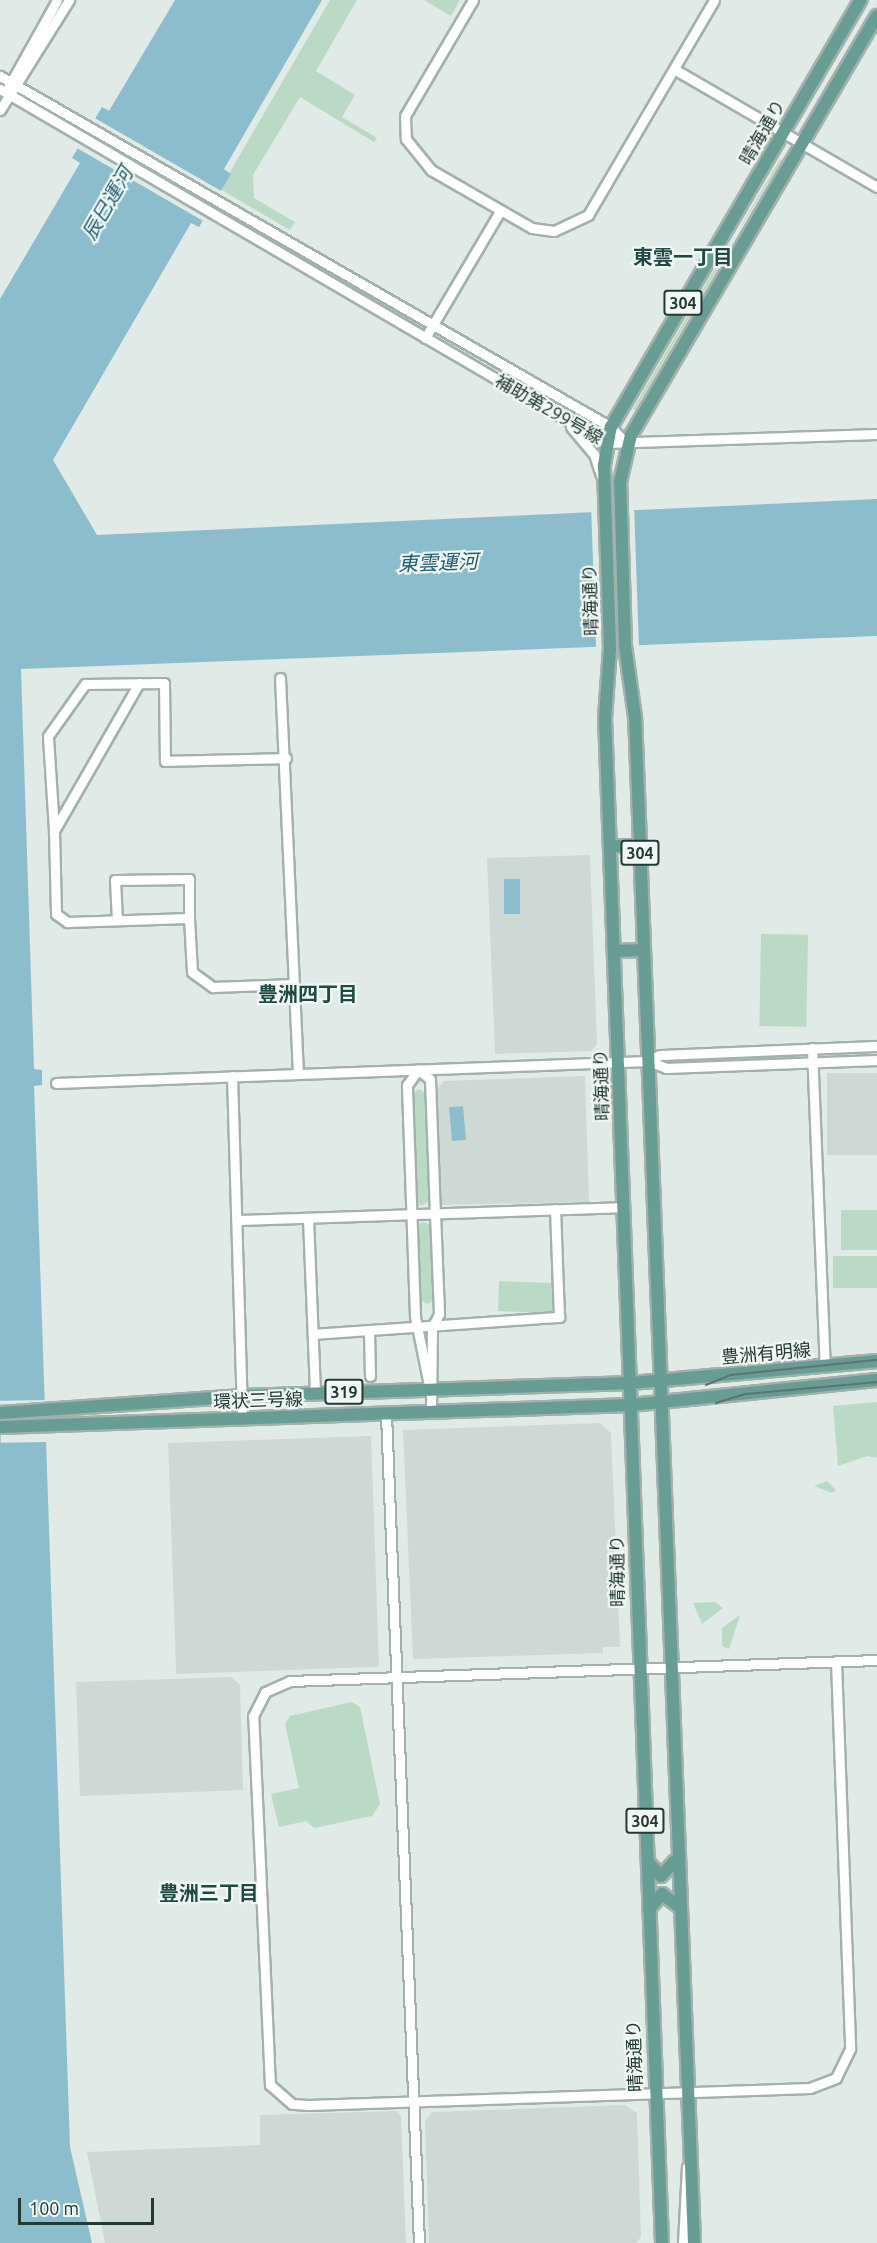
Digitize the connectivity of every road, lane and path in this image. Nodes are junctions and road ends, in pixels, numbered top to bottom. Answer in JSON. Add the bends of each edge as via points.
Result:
{"nodes":[{"id":1,"x":57,"y":0,"type":"edge"},
{"id":2,"x":69,"y":0,"type":"edge"},
{"id":3,"x":473,"y":0,"type":"edge"},
{"id":4,"x":714,"y":0,"type":"edge"},
{"id":5,"x":861,"y":0,"type":"edge"},
{"id":6,"x":877,"y":16,"type":"edge"},
{"id":7,"x":674,"y":69,"type":"junction"},
{"id":8,"x":0,"y":76,"type":"edge"},
{"id":9,"x":9,"y":82,"type":"junction"},
{"id":10,"x":18,"y":87,"type":"junction"},
{"id":11,"x":0,"y":89,"type":"edge"},
{"id":12,"x":9,"y":94,"type":"junction"},
{"id":13,"x":0,"y":110,"type":"edge"},
{"id":14,"x":783,"y":132,"type":"junction"},
{"id":15,"x":801,"y":143,"type":"junction"},
{"id":16,"x":877,"y":187,"type":"edge"},
{"id":17,"x":500,"y":211,"type":"junction"},
{"id":18,"x":432,"y":324,"type":"junction"},
{"id":19,"x":425,"y":338,"type":"junction"},
{"id":20,"x":555,"y":413,"type":"junction"},
{"id":21,"x":611,"y":427,"type":"junction"},
{"id":22,"x":877,"y":434,"type":"edge"},
{"id":23,"x":606,"y":443,"type":"junction"},
{"id":24,"x":628,"y":445,"type":"junction"},
{"id":25,"x":603,"y":481,"type":"junction"},
{"id":26,"x":280,"y":678,"type":"dead end"},
{"id":27,"x":139,"y":683,"type":"junction"},
{"id":28,"x":286,"y":758,"type":"junction"},
{"id":29,"x":54,"y":831,"type":"junction"},
{"id":30,"x":610,"y":846,"type":"junction"},
{"id":31,"x":640,"y":846,"type":"junction"},
{"id":32,"x":189,"y":918,"type":"junction"},
{"id":33,"x":117,"y":920,"type":"junction"},
{"id":34,"x":644,"y":950,"type":"junction"},
{"id":35,"x":614,"y":951,"type":"junction"},
{"id":36,"x":294,"y":984,"type":"junction"},
{"id":37,"x":877,"y":1046,"type":"edge"},
{"id":38,"x":812,"y":1048,"type":"junction"},
{"id":39,"x":648,"y":1060,"type":"junction"},
{"id":40,"x":877,"y":1060,"type":"edge"},
{"id":41,"x":618,"y":1062,"type":"junction"},
{"id":42,"x":812,"y":1063,"type":"junction"},
{"id":43,"x":418,"y":1070,"type":"junction"},
{"id":44,"x":298,"y":1074,"type":"junction"},
{"id":45,"x":232,"y":1076,"type":"junction"},
{"id":46,"x":56,"y":1083,"type":"dead end"},
{"id":47,"x":623,"y":1207,"type":"junction"},
{"id":48,"x":555,"y":1209,"type":"junction"},
{"id":49,"x":435,"y":1213,"type":"junction"},
{"id":50,"x":412,"y":1214,"type":"junction"},
{"id":51,"x":308,"y":1218,"type":"junction"},
{"id":52,"x":237,"y":1220,"type":"junction"},
{"id":53,"x":432,"y":1327,"type":"junction"},
{"id":54,"x":420,"y":1328,"type":"junction"},
{"id":55,"x":369,"y":1332,"type":"junction"},
{"id":56,"x":313,"y":1334,"type":"junction"},
{"id":57,"x":877,"y":1361,"type":"edge"},
{"id":58,"x":825,"y":1366,"type":"junction"},
{"id":59,"x":370,"y":1376,"type":"dead end"},
{"id":60,"x":877,"y":1380,"type":"edge"},
{"id":61,"x":659,"y":1381,"type":"junction"},
{"id":62,"x":631,"y":1383,"type":"junction"},
{"id":63,"x":430,"y":1390,"type":"junction"},
{"id":64,"x":315,"y":1393,"type":"junction"},
{"id":65,"x":242,"y":1396,"type":"junction"},
{"id":66,"x":661,"y":1403,"type":"junction"},
{"id":67,"x":631,"y":1405,"type":"junction"},
{"id":68,"x":0,"y":1413,"type":"edge"},
{"id":69,"x":431,"y":1413,"type":"junction"},
{"id":70,"x":386,"y":1414,"type":"junction"},
{"id":71,"x":242,"y":1419,"type":"junction"},
{"id":72,"x":0,"y":1427,"type":"edge"},
{"id":73,"x":877,"y":1659,"type":"edge"},
{"id":74,"x":836,"y":1661,"type":"junction"},
{"id":75,"x":670,"y":1666,"type":"junction"},
{"id":76,"x":638,"y":1668,"type":"junction"},
{"id":77,"x":396,"y":1677,"type":"junction"},
{"id":78,"x":676,"y":1857,"type":"junction"},
{"id":79,"x":647,"y":1858,"type":"junction"},
{"id":80,"x":678,"y":1906,"type":"junction"},
{"id":81,"x":649,"y":1910,"type":"junction"},
{"id":82,"x":685,"y":2092,"type":"junction"},
{"id":83,"x":653,"y":2093,"type":"junction"},
{"id":84,"x":412,"y":2102,"type":"junction"},
{"id":85,"x":687,"y":2162,"type":"junction"},
{"id":86,"x":662,"y":2241,"type":"edge"},
{"id":87,"x":419,"y":2243,"type":"edge"},
{"id":88,"x":683,"y":2243,"type":"edge"},
{"id":89,"x":694,"y":2243,"type":"edge"}],
"edges":[{"from":1,"to":9,"type":"street"},
{"from":2,"to":10,"type":"street"},
{"from":3,"to":17,"type":"street","via":[[404,126],[419,160]]},
{"from":4,"to":7,"type":"street"},
{"from":5,"to":14,"type":"main road","name":"晴海通り","number":"304"},
{"from":6,"to":15,"type":"main road","name":"晴海通り","number":"304"},
{"from":7,"to":14,"type":"street"},
{"from":7,"to":17,"type":"street","via":[[578,223],[544,231]]},
{"from":8,"to":9,"type":"street","name":"補助第299号線"},
{"from":9,"to":10,"type":"street","name":"補助第299号線"},
{"from":9,"to":12,"type":"street"},
{"from":10,"to":12,"type":"street"},
{"from":10,"to":18,"type":"street","name":"補助第299号線"},
{"from":11,"to":12,"type":"street","name":"補助第299号線"},
{"from":12,"to":13,"type":"street"},
{"from":12,"to":19,"type":"street","name":"補助第299号線"},
{"from":14,"to":15,"type":"street"},
{"from":14,"to":21,"type":"main road","name":"晴海通り","number":"304"},
{"from":15,"to":16,"type":"street"},
{"from":15,"to":24,"type":"main road","name":"晴海通り","number":"304"},
{"from":17,"to":18,"type":"street"},
{"from":18,"to":19,"type":"street"},
{"from":18,"to":21,"type":"street","name":"補助第299号線"},
{"from":19,"to":20,"type":"street","name":"補助第299号線"},
{"from":20,"to":23,"type":"street","name":"補助第299号線"},
{"from":20,"to":25,"type":"street","via":[[589,446]]},
{"from":21,"to":23,"type":"main road","name":"晴海通り","number":"304"},
{"from":21,"to":24,"type":"street","name":"補助第299号線"},
{"from":22,"to":24,"type":"street"},
{"from":23,"to":24,"type":"street","name":"補助第299号線"},
{"from":23,"to":25,"type":"main road","name":"晴海通り","number":"304"},
{"from":24,"to":31,"type":"main road","name":"晴海通り","number":"304","via":[[620,505],[625,646],[635,717]]},
{"from":25,"to":30,"type":"main road","name":"晴海通り","number":"304","via":[[610,648],[605,718]]},
{"from":26,"to":28,"type":"street"},
{"from":27,"to":28,"type":"street","via":[[164,682],[165,761]]},
{"from":27,"to":29,"type":"street"},
{"from":27,"to":29,"type":"street","via":[[85,684],[48,736]]},
{"from":28,"to":36,"type":"street"},
{"from":29,"to":33,"type":"street","via":[[60,920]]},
{"from":30,"to":31,"type":"main road"},
{"from":30,"to":35,"type":"main road","name":"晴海通り","number":"304"},
{"from":31,"to":34,"type":"main road","name":"晴海通り","number":"304"},
{"from":32,"to":33,"type":"street"},
{"from":32,"to":33,"type":"street","via":[[189,879],[116,880]]},
{"from":32,"to":36,"type":"street","via":[[192,972],[213,987]]},
{"from":34,"to":35,"type":"main road"},
{"from":34,"to":39,"type":"main road","name":"晴海通り","number":"304"},
{"from":35,"to":41,"type":"main road","name":"晴海通り","number":"304"},
{"from":36,"to":44,"type":"street"},
{"from":37,"to":38,"type":"street"},
{"from":38,"to":39,"type":"street","via":[[660,1054]]},
{"from":38,"to":42,"type":"street"},
{"from":39,"to":41,"type":"street"},
{"from":39,"to":42,"type":"street","via":[[666,1068]]},
{"from":39,"to":61,"type":"main road","name":"晴海通り","number":"304"},
{"from":40,"to":42,"type":"street"},
{"from":41,"to":43,"type":"street"},
{"from":41,"to":47,"type":"main road","name":"晴海通り","number":"304"},
{"from":42,"to":58,"type":"street"},
{"from":43,"to":44,"type":"street"},
{"from":43,"to":49,"type":"street","via":[[430,1079]]},
{"from":43,"to":50,"type":"street","via":[[407,1085]]},
{"from":44,"to":45,"type":"street"},
{"from":45,"to":46,"type":"street"},
{"from":45,"to":52,"type":"street"},
{"from":47,"to":48,"type":"street"},
{"from":47,"to":62,"type":"main road","name":"晴海通り","number":"304"},
{"from":48,"to":49,"type":"street"},
{"from":48,"to":53,"type":"street","via":[[558,1317],[439,1322]]},
{"from":49,"to":50,"type":"street"},
{"from":49,"to":53,"type":"street","via":[[439,1314]]},
{"from":50,"to":51,"type":"street"},
{"from":50,"to":54,"type":"street"},
{"from":51,"to":52,"type":"street"},
{"from":51,"to":56,"type":"street"},
{"from":52,"to":65,"type":"street"},
{"from":53,"to":54,"type":"street"},
{"from":53,"to":63,"type":"street"},
{"from":54,"to":55,"type":"street"},
{"from":54,"to":63,"type":"street","via":[[422,1370]]},
{"from":55,"to":56,"type":"street"},
{"from":55,"to":59,"type":"street"},
{"from":56,"to":64,"type":"street"},
{"from":57,"to":58,"type":"main road","name":"豊洲有明線"},
{"from":58,"to":61,"type":"main road","name":"豊洲有明線"},
{"from":60,"to":66,"type":"main road"},
{"from":61,"to":62,"type":"main road","name":"環状三号線","number":"319"},
{"from":61,"to":66,"type":"main road","name":"晴海通り","number":"304"},
{"from":62,"to":63,"type":"main road","name":"環状三号線","number":"319"},
{"from":62,"to":67,"type":"main road","name":"晴海通り","number":"304"},
{"from":63,"to":64,"type":"main road","name":"環状三号線","number":"319"},
{"from":63,"to":69,"type":"street"},
{"from":64,"to":65,"type":"main road","name":"環状三号線","number":"319"},
{"from":65,"to":68,"type":"main road","name":"環状三号線","number":"319"},
{"from":65,"to":71,"type":"street"},
{"from":66,"to":67,"type":"main road","name":"環状三号線","number":"319"},
{"from":66,"to":75,"type":"main road","name":"晴海通り","number":"304"},
{"from":67,"to":69,"type":"main road","name":"環状三号線","number":"319"},
{"from":67,"to":76,"type":"main road","name":"晴海通り","number":"304"},
{"from":69,"to":70,"type":"main road","name":"環状三号線","number":"319"},
{"from":70,"to":71,"type":"main road","name":"環状三号線","number":"319"},
{"from":70,"to":77,"type":"street"},
{"from":71,"to":72,"type":"main road","name":"環状三号線","number":"319"},
{"from":73,"to":74,"type":"street"},
{"from":74,"to":75,"type":"street"},
{"from":74,"to":82,"type":"street","via":[[849,2058],[836,2078],[816,2087]]},
{"from":75,"to":76,"type":"street"},
{"from":75,"to":78,"type":"main road","name":"晴海通り","number":"304"},
{"from":76,"to":77,"type":"street"},
{"from":76,"to":79,"type":"main road","name":"晴海通り","number":"304"},
{"from":77,"to":84,"type":"street"},
{"from":77,"to":84,"type":"street","via":[[290,1681],[276,1684],[256,1702],[265,2071],[270,2085],[292,2104]]},
{"from":78,"to":79,"type":"main road","via":[[662,1876]]},
{"from":78,"to":80,"type":"main road","name":"晴海通り","number":"304"},
{"from":79,"to":81,"type":"main road","name":"晴海通り","number":"304"},
{"from":80,"to":81,"type":"main road","via":[[662,1894]]},
{"from":80,"to":82,"type":"main road","name":"晴海通り","number":"304"},
{"from":81,"to":83,"type":"main road","name":"晴海通り","number":"304"},
{"from":82,"to":83,"type":"street"},
{"from":82,"to":85,"type":"main road","name":"晴海通り","number":"304"},
{"from":83,"to":84,"type":"street"},
{"from":83,"to":86,"type":"main road","name":"晴海通り","number":"304"},
{"from":84,"to":87,"type":"street"},
{"from":85,"to":88,"type":"street"},
{"from":85,"to":89,"type":"main road","name":"晴海通り","number":"304"}]}
